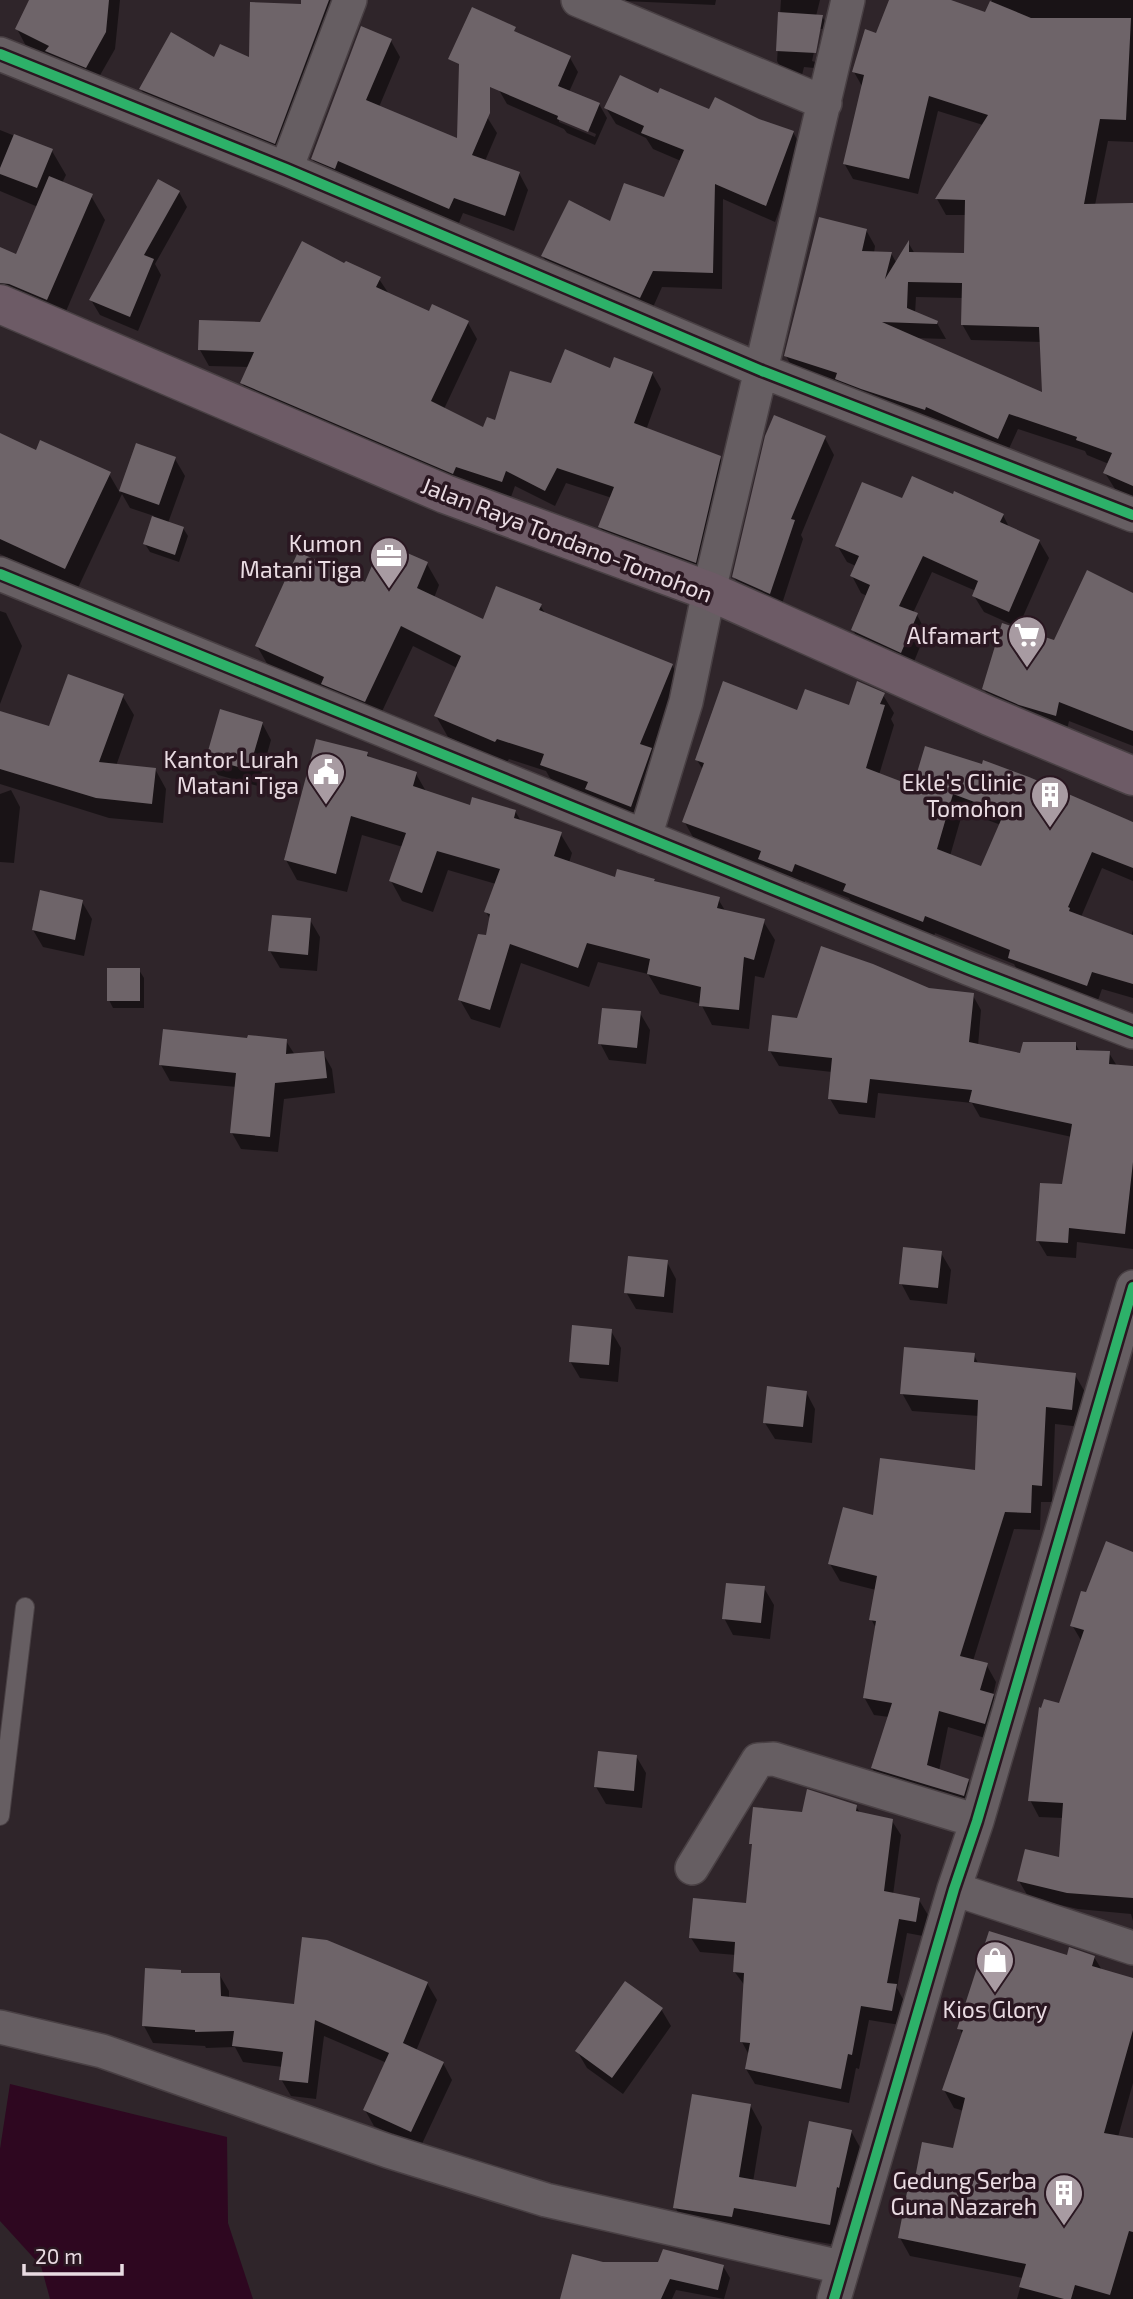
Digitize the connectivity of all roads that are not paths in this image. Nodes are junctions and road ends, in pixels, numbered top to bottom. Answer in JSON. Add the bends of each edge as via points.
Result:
{"nodes":[{"id":1,"x":350,"y":0,"type":"edge"},
{"id":2,"x":578,"y":0,"type":"edge"},
{"id":3,"x":848,"y":0,"type":"edge"},
{"id":4,"x":0,"y":54,"type":"edge"},
{"id":5,"x":825,"y":103,"type":"junction"},
{"id":6,"x":286,"y":169,"type":"junction"},
{"id":7,"x":0,"y":304,"type":"edge"},
{"id":8,"x":762,"y":371,"type":"junction"},
{"id":9,"x":1133,"y":515,"type":"edge"},
{"id":10,"x":0,"y":574,"type":"edge"},
{"id":11,"x":709,"y":591,"type":"junction"},
{"id":12,"x":1133,"y":776,"type":"edge"},
{"id":13,"x":645,"y":837,"type":"junction"},
{"id":14,"x":1133,"y":1032,"type":"edge"},
{"id":15,"x":1133,"y":1287,"type":"edge"},
{"id":16,"x":25,"y":1607,"type":"dead end"},
{"id":17,"x":0,"y":1816,"type":"edge"},
{"id":18,"x":977,"y":1821,"type":"junction"},
{"id":19,"x":692,"y":1868,"type":"dead end"},
{"id":20,"x":954,"y":1889,"type":"junction"},
{"id":21,"x":1133,"y":1948,"type":"edge"},
{"id":22,"x":0,"y":2027,"type":"edge"},
{"id":23,"x":838,"y":2283,"type":"edge"}],
"edges":[{"from":1,"to":6,"type":"street"},
{"from":2,"to":5,"type":"street"},
{"from":3,"to":5,"type":"street"},
{"from":4,"to":6,"type":"street"},
{"from":5,"to":8,"type":"street"},
{"from":6,"to":8,"type":"street"},
{"from":7,"to":11,"type":"highway","name":"Jalan Raya Tondano-Tomohon","via":[[445,494]]},
{"from":8,"to":9,"type":"street"},
{"from":8,"to":11,"type":"street"},
{"from":10,"to":13,"type":"street"},
{"from":11,"to":12,"type":"highway","name":"Jalan Raya Tondano-Tomohon"},
{"from":11,"to":13,"type":"street","via":[[685,702]]},
{"from":13,"to":14,"type":"street"},
{"from":15,"to":18,"type":"street"},
{"from":16,"to":17,"type":"lane"},
{"from":18,"to":19,"type":"street","via":[[774,1759],[758,1760]]},
{"from":18,"to":20,"type":"street"},
{"from":20,"to":21,"type":"street"},
{"from":20,"to":23,"type":"street"},
{"from":22,"to":23,"type":"street","via":[[102,2051],[388,2151]]}]}
